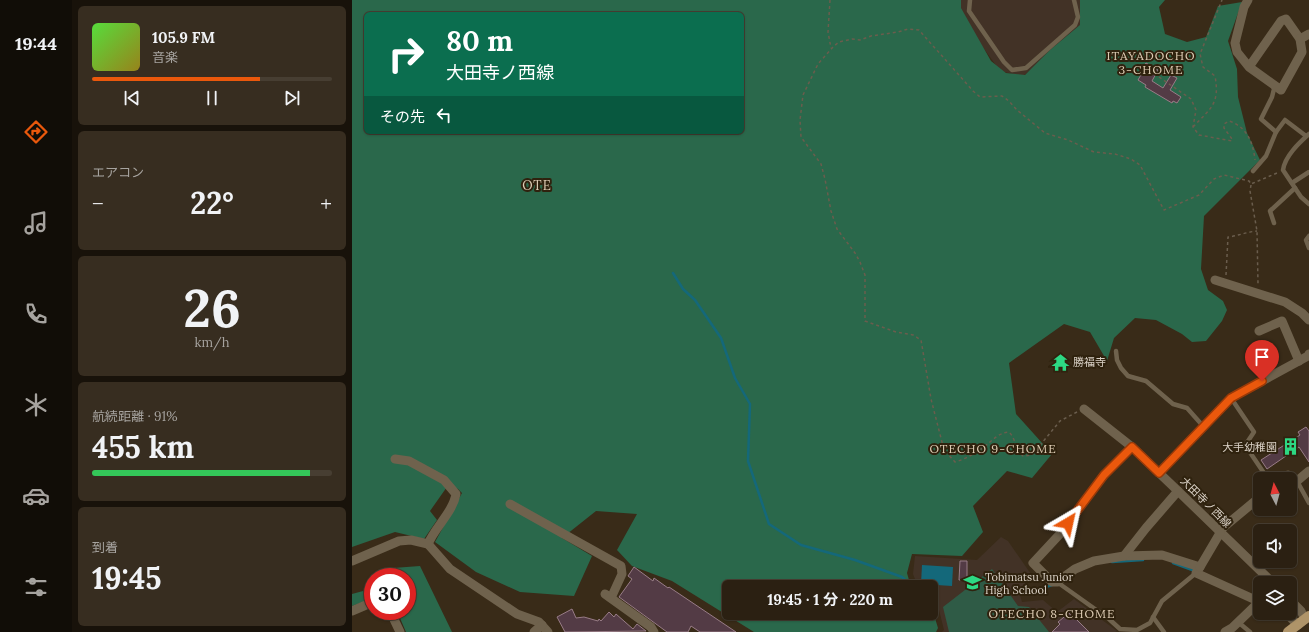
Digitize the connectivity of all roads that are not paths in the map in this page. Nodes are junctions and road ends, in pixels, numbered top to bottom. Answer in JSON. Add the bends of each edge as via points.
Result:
{"nodes":[{"id":1,"x":970,"y":0,"type":"edge"},
{"id":2,"x":1074,"y":0,"type":"edge"},
{"id":3,"x":1248,"y":0,"type":"edge"},
{"id":4,"x":1309,"y":34,"type":"edge"},
{"id":5,"x":1300,"y":39,"type":"junction"},
{"id":6,"x":1249,"y":68,"type":"junction"},
{"id":7,"x":1275,"y":85,"type":"junction"},
{"id":8,"x":1276,"y":132,"type":"junction"},
{"id":9,"x":1308,"y":135,"type":"edge"},
{"id":10,"x":1253,"y":171,"type":"road end"},
{"id":11,"x":1309,"y":172,"type":"edge"},
{"id":12,"x":1292,"y":183,"type":"junction"},
{"id":13,"x":1295,"y":188,"type":"junction"},
{"id":14,"x":1309,"y":204,"type":"edge"},
{"id":15,"x":1274,"y":223,"type":"dead end"},
{"id":16,"x":1309,"y":236,"type":"edge"},
{"id":17,"x":1309,"y":248,"type":"edge"},
{"id":18,"x":1215,"y":280,"type":"dead end"},
{"id":19,"x":1309,"y":320,"type":"edge"},
{"id":20,"x":1259,"y":331,"type":"dead end"},
{"id":21,"x":1116,"y":351,"type":"dead end"},
{"id":22,"x":1309,"y":357,"type":"edge"},
{"id":23,"x":1299,"y":361,"type":"junction"},
{"id":24,"x":1231,"y":398,"type":"junction"},
{"id":25,"x":1084,"y":409,"type":"road end"},
{"id":26,"x":1203,"y":426,"type":"junction"},
{"id":27,"x":1132,"y":447,"type":"junction"},
{"id":28,"x":395,"y":459,"type":"dead end"},
{"id":29,"x":1309,"y":471,"type":"edge"},
{"id":30,"x":1263,"y":472,"type":"edge"},
{"id":31,"x":1159,"y":473,"type":"junction"},
{"id":32,"x":1297,"y":481,"type":"joint"},
{"id":33,"x":1178,"y":491,"type":"junction"},
{"id":34,"x":1253,"y":503,"type":"edge"},
{"id":35,"x":1309,"y":503,"type":"edge"},
{"id":36,"x":510,"y":504,"type":"dead end"},
{"id":37,"x":1219,"y":532,"type":"junction"},
{"id":38,"x":428,"y":544,"type":"junction"},
{"id":39,"x":1124,"y":556,"type":"junction"},
{"id":40,"x":352,"y":561,"type":"edge"},
{"id":41,"x":1198,"y":570,"type":"junction"},
{"id":42,"x":1265,"y":576,"type":"edge"},
{"id":43,"x":1060,"y":584,"type":"junction"},
{"id":44,"x":1253,"y":598,"type":"edge"},
{"id":45,"x":364,"y":606,"type":"edge"},
{"id":46,"x":1253,"y":608,"type":"edge"},
{"id":47,"x":352,"y":611,"type":"edge"},
{"id":48,"x":1153,"y":617,"type":"junction"},
{"id":49,"x":1303,"y":617,"type":"edge"},
{"id":50,"x":394,"y":620,"type":"edge"},
{"id":51,"x":1238,"y":622,"type":"junction"},
{"id":52,"x":545,"y":629,"type":"edge"},
{"id":53,"x":398,"y":631,"type":"edge"},
{"id":54,"x":534,"y":632,"type":"edge"},
{"id":55,"x":654,"y":632,"type":"edge"},
{"id":56,"x":1164,"y":632,"type":"edge"},
{"id":57,"x":1225,"y":632,"type":"edge"},
{"id":58,"x":1250,"y":632,"type":"edge"},
{"id":59,"x":1288,"y":632,"type":"edge"}],
"edges":[{"from":1,"to":2,"type":"lane","via":[[969,11],[1012,70],[1026,68],[1075,25],[1078,17]]},
{"from":3,"to":6,"type":"street","via":[[1235,43],[1237,52]]},
{"from":4,"to":5,"type":"street"},
{"from":5,"to":6,"type":"street","via":[[1286,19],[1281,21]]},
{"from":5,"to":7,"type":"street","via":[[1302,52],[1281,90]]},
{"from":6,"to":7,"type":"street"},
{"from":7,"to":8,"type":"lane","via":[[1272,97],[1260,119]]},
{"from":8,"to":9,"type":"lane","via":[[1285,120]]},
{"from":8,"to":10,"type":"lane","via":[[1266,156]]},
{"from":9,"to":12,"type":"lane","via":[[1285,162],[1283,170]]},
{"from":11,"to":12,"type":"lane"},
{"from":12,"to":13,"type":"lane"},
{"from":13,"to":14,"type":"lane"},
{"from":13,"to":15,"type":"lane","via":[[1270,211]]},
{"from":16,"to":17,"type":"lane","via":[[1306,240]]},
{"from":18,"to":19,"type":"street","via":[[1285,302]]},
{"from":20,"to":23,"type":"street","via":[[1282,321]]},
{"from":21,"to":26,"type":"lane","via":[[1119,364],[1128,376],[1146,381],[1173,404],[1187,408]]},
{"from":22,"to":23,"type":"street"},
{"from":23,"to":24,"type":"street"},
{"from":24,"to":26,"type":"street"},
{"from":24,"to":30,"type":"lane","via":[[1254,432],[1246,448]]},
{"from":25,"to":27,"type":"street","name":"大田寺ノ西線"},
{"from":26,"to":31,"type":"street"},
{"from":27,"to":31,"type":"street","name":"大田寺ノ西線"},
{"from":27,"to":43,"type":"street","via":[[1104,475],[1060,535],[1033,564],[1049,580]]},
{"from":28,"to":38,"type":"street","via":[[409,461],[444,480],[456,494]]},
{"from":29,"to":32,"type":"street"},
{"from":31,"to":33,"type":"street","name":"大田寺ノ西線"},
{"from":32,"to":35,"type":"lane"},
{"from":33,"to":37,"type":"street","name":"大田寺ノ西線"},
{"from":33,"to":39,"type":"street"},
{"from":34,"to":37,"type":"street"},
{"from":36,"to":55,"type":"street","via":[[621,566],[622,574],[608,596],[651,627]]},
{"from":37,"to":41,"type":"street"},
{"from":37,"to":42,"type":"street","name":"大田寺ノ西線"},
{"from":38,"to":40,"type":"street","via":[[411,540],[399,541]]},
{"from":38,"to":52,"type":"street","via":[[450,569],[517,614],[539,622]]},
{"from":39,"to":41,"type":"street","via":[[1162,555]]},
{"from":39,"to":43,"type":"street","via":[[1094,561],[1075,569]]},
{"from":41,"to":44,"type":"street"},
{"from":41,"to":48,"type":"lane","via":[[1162,601]]},
{"from":43,"to":48,"type":"lane","via":[[1120,629],[1137,630],[1150,623]]},
{"from":45,"to":47,"type":"street"},
{"from":46,"to":51,"type":"street"},
{"from":48,"to":56,"type":"lane"},
{"from":49,"to":59,"type":"main road"},
{"from":50,"to":53,"type":"street"},
{"from":51,"to":57,"type":"street"},
{"from":51,"to":58,"type":"lane"},
{"from":52,"to":54,"type":"street"}]}
